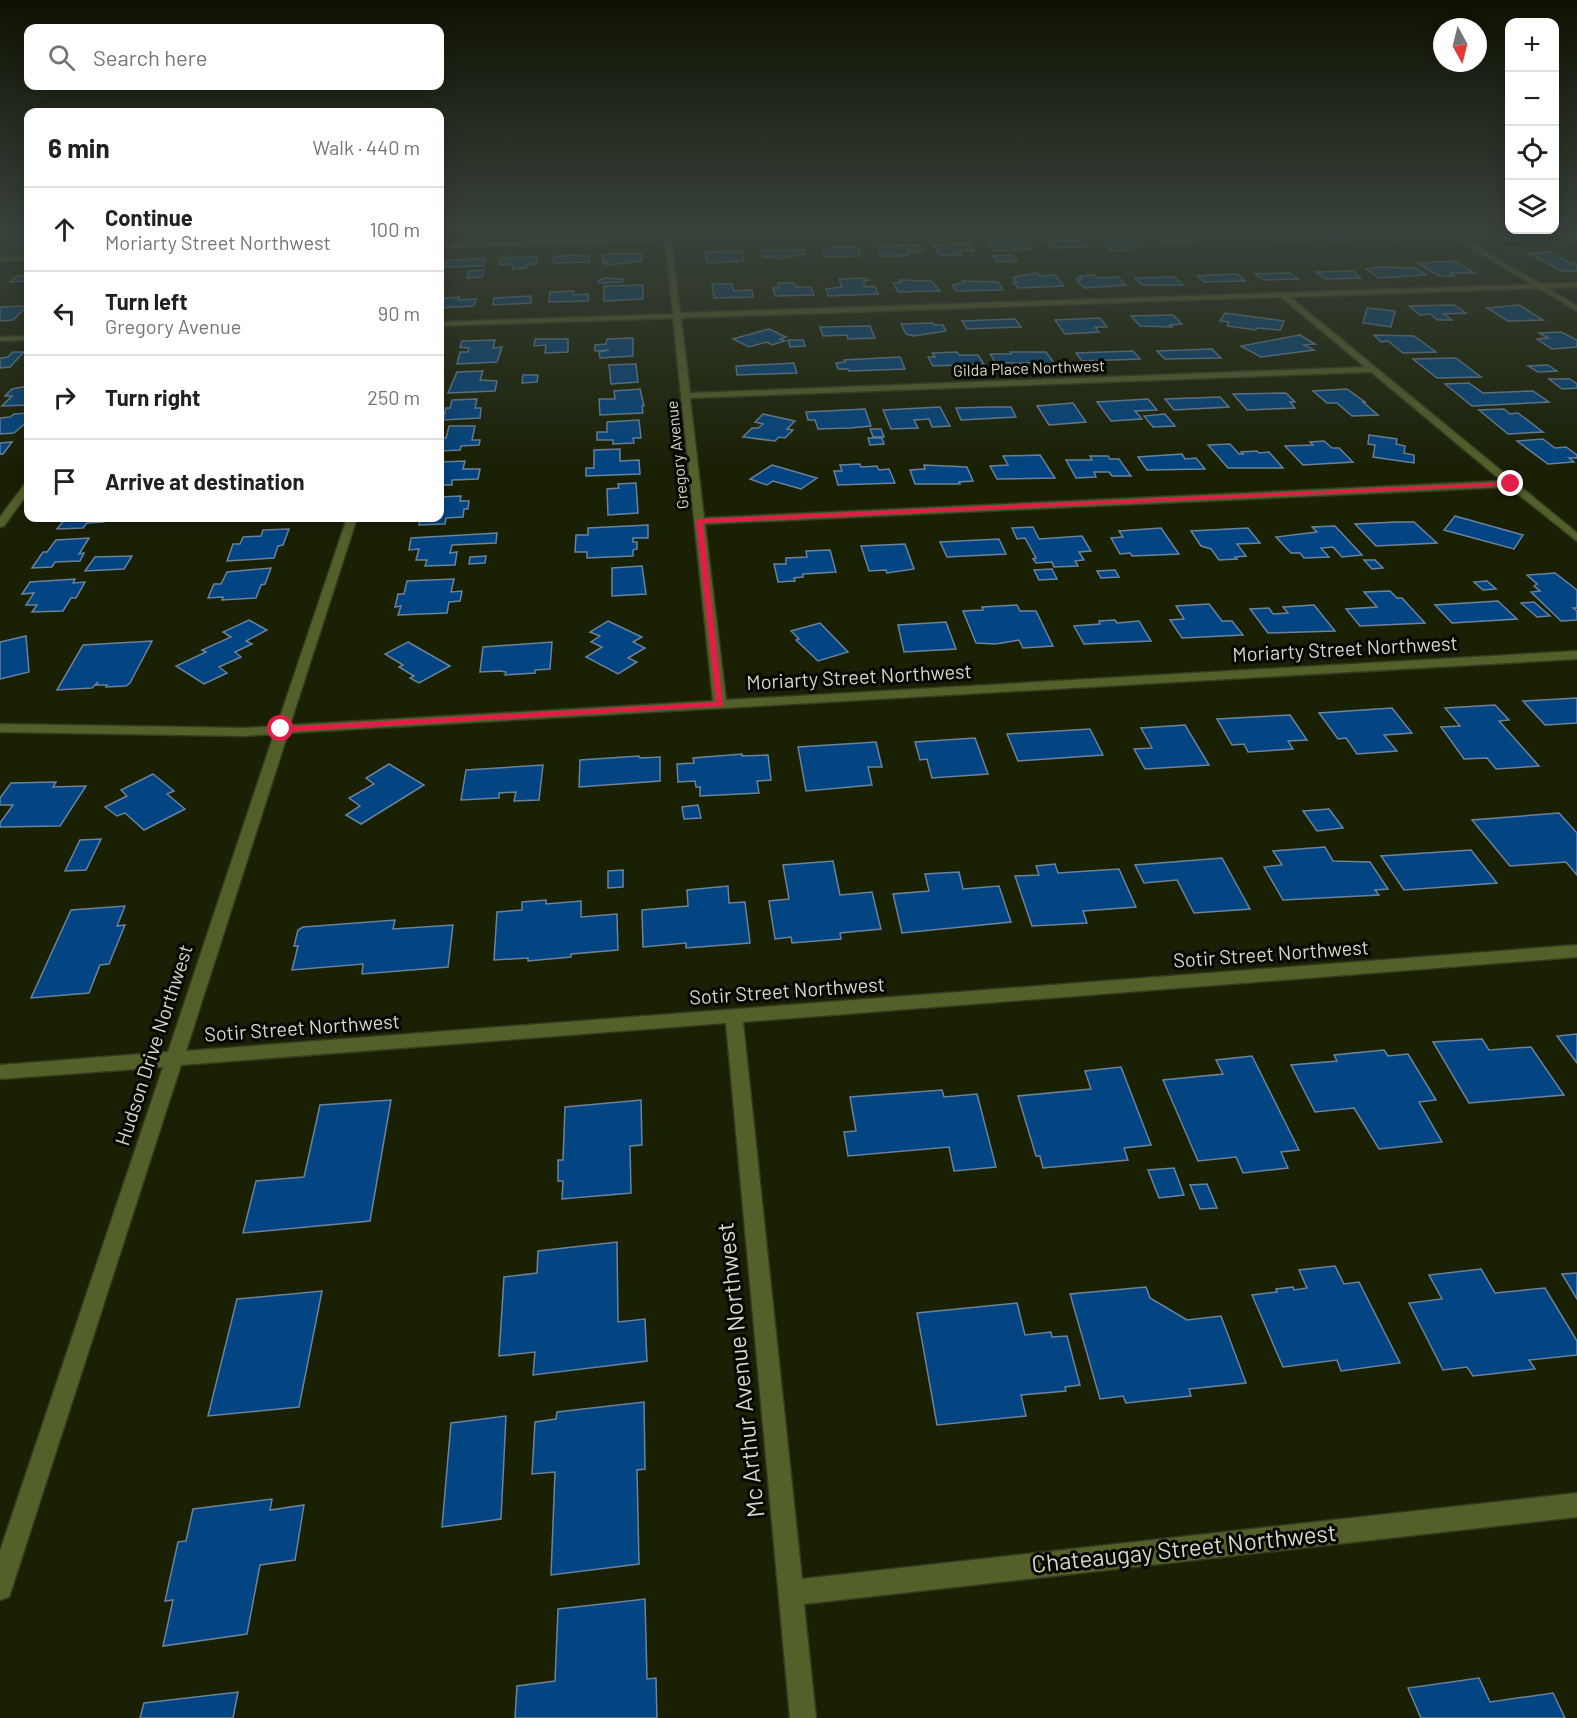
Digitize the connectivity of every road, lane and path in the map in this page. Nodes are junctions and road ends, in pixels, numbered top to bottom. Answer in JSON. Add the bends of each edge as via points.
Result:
{"nodes":[{"id":1,"x":675,"y":308,"type":"edge"},
{"id":2,"x":902,"y":308,"type":"edge"},
{"id":3,"x":1299,"y":308,"type":"edge"},
{"id":4,"x":676,"y":316,"type":"junction"},
{"id":5,"x":444,"y":324,"type":"edge"},
{"id":6,"x":24,"y":338,"type":"edge"},
{"id":7,"x":0,"y":339,"type":"edge"},
{"id":8,"x":1373,"y":369,"type":"junction"},
{"id":9,"x":686,"y":396,"type":"junction"},
{"id":10,"x":1511,"y":484,"type":"junction"},
{"id":11,"x":24,"y":492,"type":"edge"},
{"id":12,"x":699,"y":521,"type":"junction"},
{"id":13,"x":351,"y":522,"type":"edge"},
{"id":14,"x":0,"y":524,"type":"edge"},
{"id":15,"x":1577,"y":538,"type":"edge"},
{"id":16,"x":1577,"y":655,"type":"edge"},
{"id":17,"x":720,"y":704,"type":"junction"},
{"id":18,"x":0,"y":728,"type":"edge"},
{"id":19,"x":281,"y":729,"type":"junction"},
{"id":20,"x":1577,"y":951,"type":"edge"},
{"id":21,"x":734,"y":1016,"type":"junction"},
{"id":22,"x":173,"y":1058,"type":"junction"},
{"id":23,"x":0,"y":1072,"type":"edge"},
{"id":24,"x":1577,"y":1505,"type":"edge"},
{"id":25,"x":0,"y":1588,"type":"edge"},
{"id":26,"x":790,"y":1593,"type":"junction"},
{"id":27,"x":803,"y":1718,"type":"edge"}],
"edges":[{"from":1,"to":4,"type":"street","name":"Gregory Avenue"},
{"from":2,"to":4,"type":"street"},
{"from":3,"to":8,"type":"street"},
{"from":4,"to":5,"type":"street"},
{"from":4,"to":9,"type":"street","name":"Gregory Avenue"},
{"from":6,"to":7,"type":"street"},
{"from":8,"to":9,"type":"street","name":"Gilda Place Northwest"},
{"from":8,"to":10,"type":"street"},
{"from":9,"to":12,"type":"street","name":"Gregory Avenue"},
{"from":10,"to":12,"type":"street"},
{"from":10,"to":15,"type":"street"},
{"from":11,"to":14,"type":"street"},
{"from":12,"to":17,"type":"street","name":"Gregory Avenue"},
{"from":13,"to":19,"type":"street","name":"Hudson Drive Northwest"},
{"from":16,"to":17,"type":"street","name":"Moriarty Street Northwest"},
{"from":17,"to":19,"type":"street","name":"Moriarty Street Northwest"},
{"from":18,"to":19,"type":"street","name":"Moriarty Street Northwest","via":[[244,732]]},
{"from":19,"to":22,"type":"street","name":"Hudson Drive Northwest"},
{"from":20,"to":21,"type":"street","name":"Sotir Street Northwest"},
{"from":21,"to":22,"type":"street","name":"Sotir Street Northwest"},
{"from":21,"to":26,"type":"street","name":"Mc Arthur Avenue Northwest"},
{"from":22,"to":23,"type":"street","name":"Sotir Street Northwest"},
{"from":22,"to":25,"type":"street","name":"Hudson Drive Northwest"},
{"from":24,"to":26,"type":"street","name":"Chateaugay Street Northwest"},
{"from":26,"to":27,"type":"street","name":"Mc Arthur Avenue Northwest"}]}
